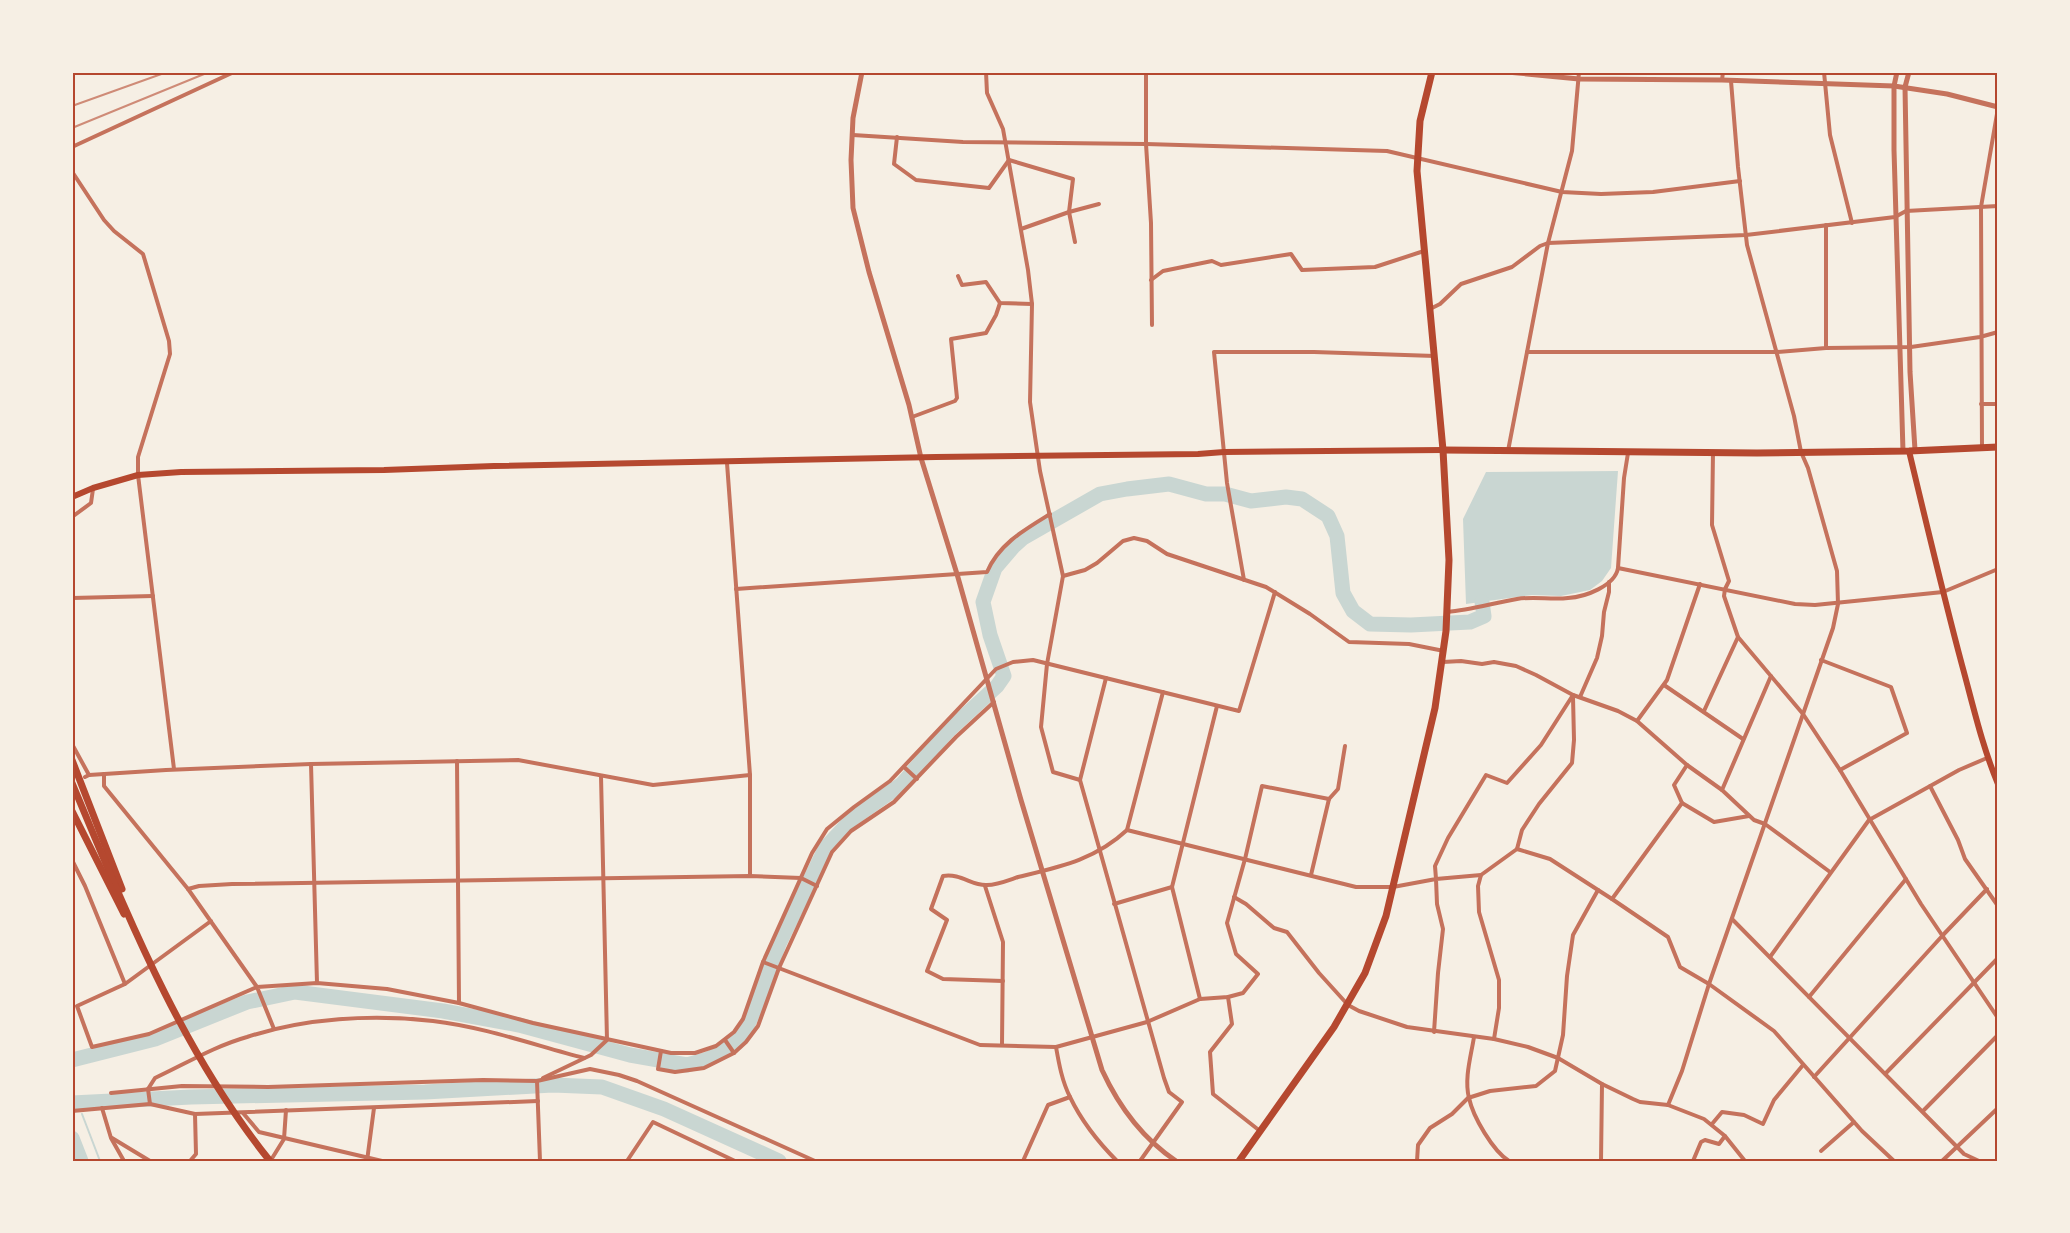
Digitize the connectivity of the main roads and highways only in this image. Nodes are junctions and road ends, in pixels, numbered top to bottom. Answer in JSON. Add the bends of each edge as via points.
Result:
{"nodes":[{"id":1,"x":1432,"y":72,"type":"edge"},
{"id":2,"x":1998,"y":447,"type":"edge"},
{"id":3,"x":1443,"y":450,"type":"junction"},
{"id":4,"x":1909,"y":451,"type":"junction"},
{"id":5,"x":72,"y":497,"type":"edge"},
{"id":6,"x":72,"y":760,"type":"edge"},
{"id":7,"x":72,"y":783,"type":"edge"},
{"id":8,"x":1998,"y":784,"type":"edge"},
{"id":9,"x":72,"y":811,"type":"edge"},
{"id":10,"x":148,"y":958,"type":"junction"},
{"id":11,"x":270,"y":1161,"type":"edge"},
{"id":12,"x":1239,"y":1161,"type":"edge"}],
"edges":[{"from":1,"to":3,"type":"main road","via":[[1420,121],[1419,197]]},
{"from":2,"to":4,"type":"main road"},
{"from":3,"to":4,"type":"main road"},
{"from":3,"to":5,"type":"main road","via":[[138,474]]},
{"from":3,"to":12,"type":"main road","via":[[1449,531],[1443,662],[1419,779],[1378,941],[1348,1005]]},
{"from":4,"to":8,"type":"main road","via":[[1987,758]]},
{"from":6,"to":10,"type":"main road"},
{"from":7,"to":10,"type":"main road"},
{"from":9,"to":10,"type":"main road"},
{"from":10,"to":11,"type":"main road","via":[[164,994],[222,1095]]}]}
